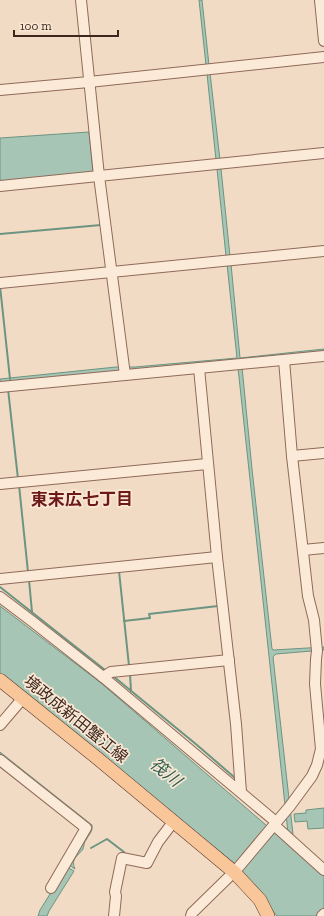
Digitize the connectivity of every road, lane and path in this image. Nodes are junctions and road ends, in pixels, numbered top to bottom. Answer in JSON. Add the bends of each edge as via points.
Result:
{"nodes":[{"id":1,"x":81,"y":0,"type":"edge"},
{"id":2,"x":320,"y":0,"type":"edge"},
{"id":3,"x":324,"y":41,"type":"edge"},
{"id":4,"x":324,"y":57,"type":"edge"},
{"id":5,"x":89,"y":82,"type":"junction"},
{"id":6,"x":0,"y":90,"type":"edge"},
{"id":7,"x":324,"y":154,"type":"edge"},
{"id":8,"x":99,"y":176,"type":"junction"},
{"id":9,"x":0,"y":186,"type":"edge"},
{"id":10,"x":324,"y":251,"type":"edge"},
{"id":11,"x":112,"y":272,"type":"junction"},
{"id":12,"x":0,"y":283,"type":"edge"},
{"id":13,"x":324,"y":356,"type":"edge"},
{"id":14,"x":284,"y":360,"type":"junction"},
{"id":15,"x":199,"y":368,"type":"junction"},
{"id":16,"x":124,"y":371,"type":"junction"},
{"id":17,"x":0,"y":387,"type":"edge"},
{"id":18,"x":324,"y":453,"type":"edge"},
{"id":19,"x":292,"y":456,"type":"junction"},
{"id":20,"x":208,"y":464,"type":"junction"},
{"id":21,"x":0,"y":484,"type":"edge"},
{"id":22,"x":324,"y":548,"type":"edge"},
{"id":23,"x":303,"y":550,"type":"junction"},
{"id":24,"x":217,"y":558,"type":"junction"},
{"id":25,"x":0,"y":579,"type":"edge"},
{"id":26,"x":0,"y":597,"type":"edge"},
{"id":27,"x":319,"y":651,"type":"edge"},
{"id":28,"x":229,"y":660,"type":"junction"},
{"id":29,"x":103,"y":678,"type":"junction"},
{"id":30,"x":0,"y":680,"type":"edge"},
{"id":31,"x":23,"y":698,"type":"junction"},
{"id":32,"x":0,"y":725,"type":"edge"},
{"id":33,"x":323,"y":749,"type":"edge"},
{"id":34,"x":0,"y":760,"type":"edge"},
{"id":35,"x":241,"y":792,"type":"junction"},
{"id":36,"x":174,"y":821,"type":"junction"},
{"id":37,"x":274,"y":825,"type":"junction"},
{"id":38,"x":235,"y":870,"type":"junction"},
{"id":39,"x":324,"y":870,"type":"edge"},
{"id":40,"x":51,"y":888,"type":"dead end"},
{"id":41,"x":114,"y":916,"type":"edge"},
{"id":42,"x":191,"y":916,"type":"edge"},
{"id":43,"x":268,"y":916,"type":"edge"}],
"edges":[{"from":1,"to":5,"type":"street"},
{"from":2,"to":3,"type":"street"},
{"from":4,"to":5,"type":"street"},
{"from":5,"to":6,"type":"street"},
{"from":5,"to":8,"type":"street"},
{"from":7,"to":8,"type":"street"},
{"from":8,"to":9,"type":"street"},
{"from":8,"to":11,"type":"street"},
{"from":10,"to":11,"type":"street"},
{"from":11,"to":12,"type":"street"},
{"from":11,"to":16,"type":"street"},
{"from":13,"to":14,"type":"street"},
{"from":14,"to":15,"type":"street"},
{"from":14,"to":19,"type":"street"},
{"from":15,"to":16,"type":"street"},
{"from":15,"to":20,"type":"street"},
{"from":16,"to":17,"type":"street"},
{"from":18,"to":19,"type":"street"},
{"from":19,"to":23,"type":"street"},
{"from":20,"to":21,"type":"street"},
{"from":20,"to":24,"type":"street"},
{"from":22,"to":23,"type":"street"},
{"from":23,"to":27,"type":"street","via":[[308,596]]},
{"from":24,"to":25,"type":"street"},
{"from":24,"to":28,"type":"street"},
{"from":26,"to":29,"type":"street"},
{"from":27,"to":33,"type":"street","via":[[316,659],[315,684]]},
{"from":28,"to":29,"type":"street","via":[[111,672]]},
{"from":28,"to":35,"type":"street"},
{"from":29,"to":35,"type":"street"},
{"from":30,"to":31,"type":"main road","name":"境政成新田蟹江線"},
{"from":31,"to":32,"type":"street"},
{"from":31,"to":36,"type":"main road","name":"境政成新田蟹江線"},
{"from":33,"to":37,"type":"street","via":[[312,776]]},
{"from":34,"to":40,"type":"street","via":[[86,828]]},
{"from":35,"to":37,"type":"street"},
{"from":36,"to":38,"type":"main road","name":"境政成新田蟹江線"},
{"from":36,"to":41,"type":"street","via":[[158,842],[147,863],[122,858],[115,892]]},
{"from":37,"to":38,"type":"street"},
{"from":37,"to":39,"type":"street"},
{"from":38,"to":42,"type":"street"},
{"from":38,"to":43,"type":"main road","name":"境政成新田蟹江線","via":[[260,900]]}]}
